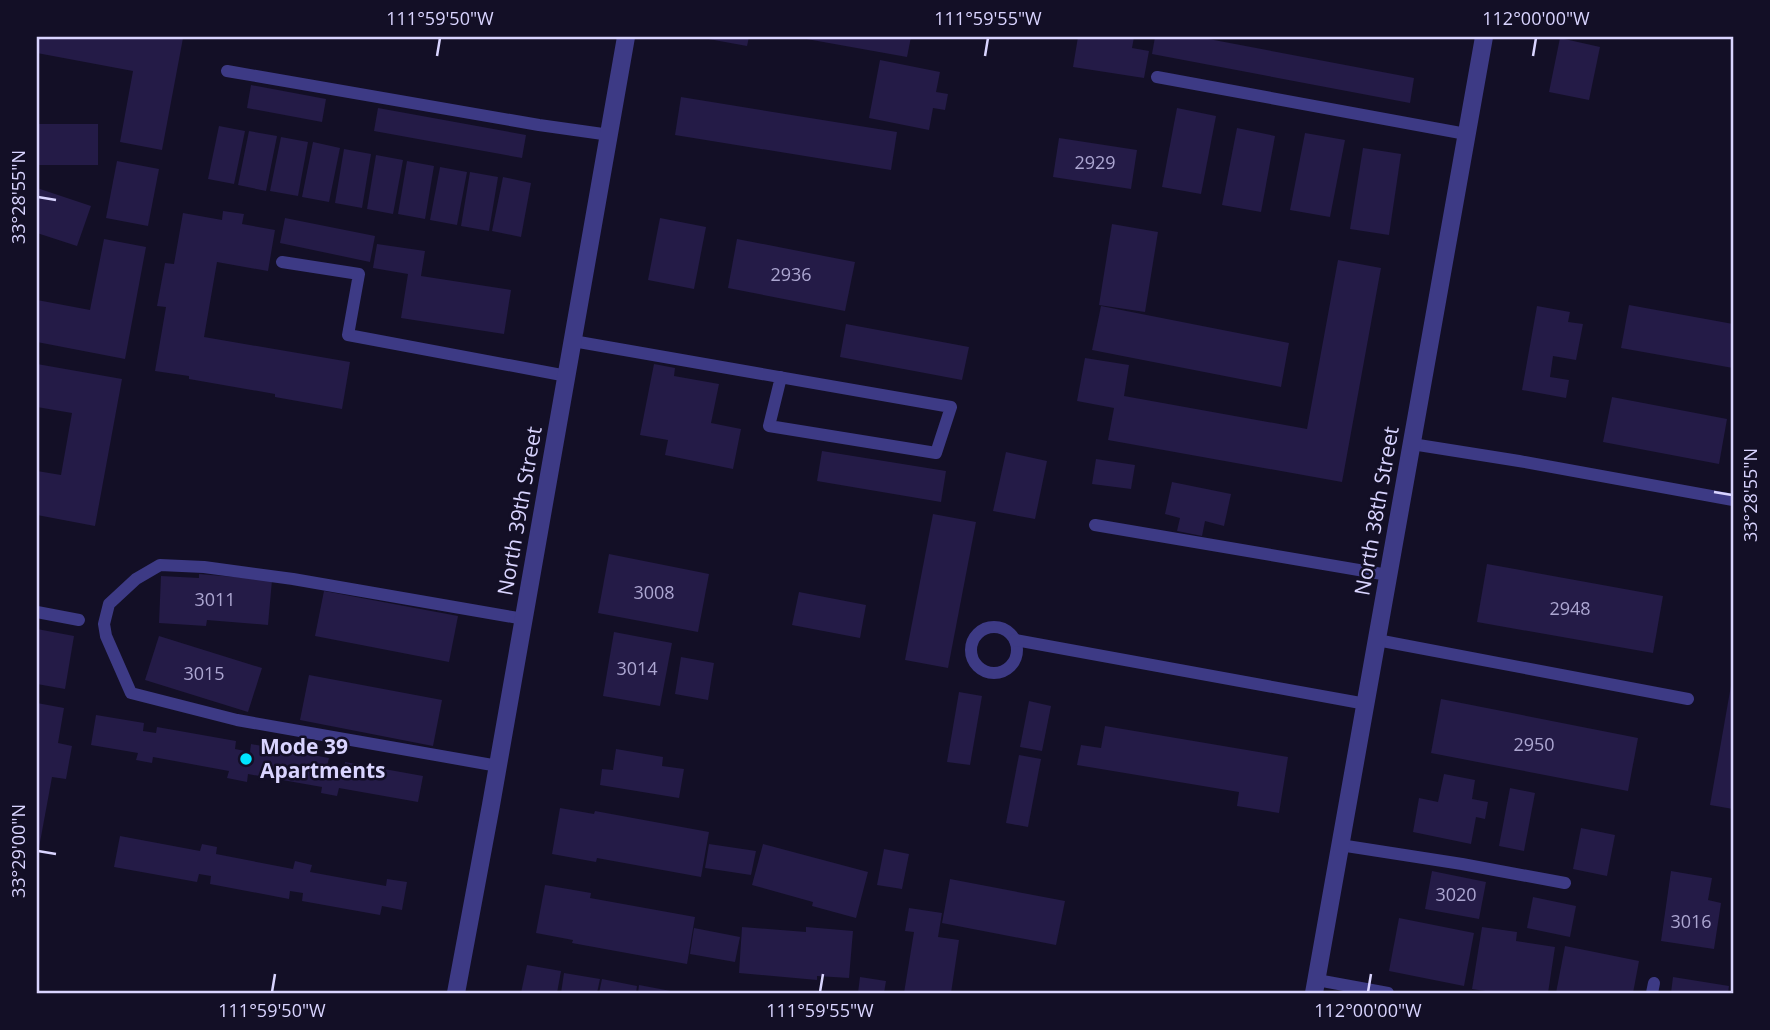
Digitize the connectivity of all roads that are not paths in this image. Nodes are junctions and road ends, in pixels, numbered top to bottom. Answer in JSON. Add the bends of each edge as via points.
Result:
{"nodes":[{"id":1,"x":626,"y":37,"type":"edge"},
{"id":2,"x":1484,"y":37,"type":"edge"},
{"id":3,"x":227,"y":71,"type":"dead end"},
{"id":4,"x":1157,"y":77,"type":"dead end"},
{"id":5,"x":1466,"y":134,"type":"junction"},
{"id":6,"x":610,"y":135,"type":"junction"},
{"id":7,"x":282,"y":262,"type":"dead end"},
{"id":8,"x":573,"y":341,"type":"junction"},
{"id":9,"x":567,"y":376,"type":"junction"},
{"id":10,"x":780,"y":377,"type":"junction"},
{"id":11,"x":1412,"y":444,"type":"junction"},
{"id":12,"x":1733,"y":500,"type":"edge"},
{"id":13,"x":1095,"y":525,"type":"dead end"},
{"id":14,"x":1388,"y":575,"type":"junction"},
{"id":15,"x":37,"y":612,"type":"edge"},
{"id":16,"x":524,"y":619,"type":"junction"},
{"id":17,"x":79,"y":620,"type":"dead end"},
{"id":18,"x":1015,"y":640,"type":"dead end"},
{"id":19,"x":1377,"y":640,"type":"junction"},
{"id":20,"x":1688,"y":699,"type":"dead end"},
{"id":21,"x":1366,"y":704,"type":"junction"},
{"id":22,"x":498,"y":766,"type":"junction"},
{"id":23,"x":1340,"y":845,"type":"junction"},
{"id":24,"x":1565,"y":883,"type":"dead end"},
{"id":25,"x":1316,"y":987,"type":"edge"},
{"id":26,"x":456,"y":993,"type":"edge"},
{"id":27,"x":1388,"y":993,"type":"edge"}],
"edges":[{"from":1,"to":6,"type":"street","name":"North 39th Street"},
{"from":2,"to":5,"type":"street","name":"North 38th Street"},
{"from":3,"to":6,"type":"lane"},
{"from":4,"to":5,"type":"lane"},
{"from":5,"to":11,"type":"street","name":"North 38th Street"},
{"from":6,"to":8,"type":"street","name":"North 39th Street"},
{"from":7,"to":9,"type":"lane","via":[[359,274],[348,335]]},
{"from":8,"to":9,"type":"street","name":"North 39th Street"},
{"from":8,"to":10,"type":"lane"},
{"from":9,"to":16,"type":"street","name":"North 39th Street"},
{"from":10,"to":10,"type":"lane","via":[[859,391],[951,407],[936,453],[769,426]]},
{"from":11,"to":12,"type":"lane"},
{"from":11,"to":14,"type":"street","name":"North 38th Street"},
{"from":13,"to":14,"type":"lane"},
{"from":14,"to":19,"type":"street","name":"North 38th Street"},
{"from":15,"to":17,"type":"lane"},
{"from":16,"to":22,"type":"street","name":"North 39th Street"},
{"from":16,"to":22,"type":"lane","via":[[280,578],[160,565],[136,579],[110,604],[104,624],[131,693],[237,720]]},
{"from":18,"to":21,"type":"lane"},
{"from":19,"to":20,"type":"lane"},
{"from":19,"to":21,"type":"street","name":"North 38th Street"},
{"from":21,"to":23,"type":"street","name":"North 38th Street"},
{"from":22,"to":26,"type":"street","name":"North 39th Street"},
{"from":23,"to":24,"type":"lane"},
{"from":23,"to":25,"type":"street","name":"North 38th Street"},
{"from":25,"to":27,"type":"lane"}]}
